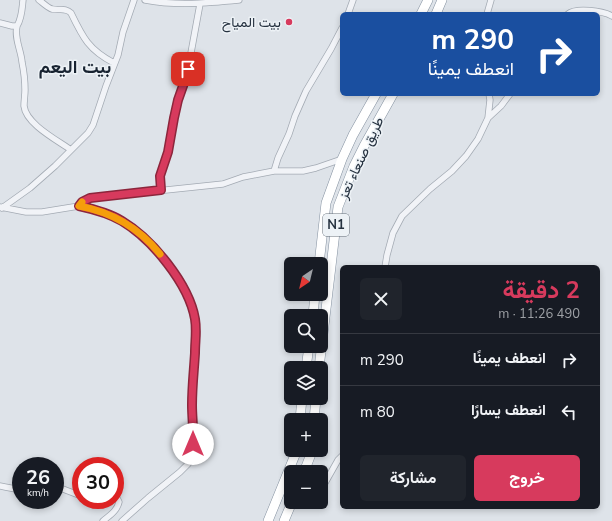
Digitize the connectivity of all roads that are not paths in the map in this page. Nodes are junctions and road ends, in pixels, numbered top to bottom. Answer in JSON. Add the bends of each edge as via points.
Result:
{"nodes":[{"id":1,"x":23,"y":0,"type":"edge"},
{"id":2,"x":39,"y":0,"type":"edge"},
{"id":3,"x":134,"y":0,"type":"edge"},
{"id":4,"x":145,"y":0,"type":"edge"},
{"id":5,"x":239,"y":0,"type":"edge"},
{"id":6,"x":353,"y":0,"type":"edge"},
{"id":7,"x":428,"y":0,"type":"edge"},
{"id":8,"x":442,"y":0,"type":"edge"},
{"id":9,"x":491,"y":0,"type":"edge"},
{"id":10,"x":200,"y":4,"type":"junction"},
{"id":11,"x":349,"y":12,"type":"edge"},
{"id":12,"x":422,"y":12,"type":"edge"},
{"id":13,"x":437,"y":12,"type":"edge"},
{"id":14,"x":488,"y":12,"type":"edge"},
{"id":15,"x":571,"y":12,"type":"edge"},
{"id":16,"x":599,"y":12,"type":"edge"},
{"id":17,"x":600,"y":12,"type":"edge"},
{"id":18,"x":612,"y":16,"type":"edge"},
{"id":19,"x":0,"y":23,"type":"edge"},
{"id":20,"x":17,"y":26,"type":"junction"},
{"id":21,"x":340,"y":32,"type":"edge"},
{"id":22,"x":114,"y":63,"type":"junction"},
{"id":23,"x":375,"y":96,"type":"edge"},
{"id":24,"x":392,"y":96,"type":"edge"},
{"id":25,"x":489,"y":96,"type":"edge"},
{"id":26,"x":508,"y":96,"type":"edge"},
{"id":27,"x":488,"y":118,"type":"junction"},
{"id":28,"x":71,"y":150,"type":"junction"},
{"id":29,"x":342,"y":159,"type":"junction"},
{"id":30,"x":354,"y":166,"type":"junction"},
{"id":31,"x":274,"y":170,"type":"junction"},
{"id":32,"x":161,"y":190,"type":"junction"},
{"id":33,"x":79,"y":206,"type":"junction"},
{"id":34,"x":1,"y":208,"type":"edge"},
{"id":35,"x":320,"y":257,"type":"edge"},
{"id":36,"x":385,"y":265,"type":"edge"},
{"id":37,"x":320,"y":361,"type":"edge"},
{"id":38,"x":294,"y":457,"type":"edge"},
{"id":39,"x":340,"y":458,"type":"edge"},
{"id":40,"x":328,"y":478,"type":"edge"},
{"id":41,"x":0,"y":486,"type":"edge"},
{"id":42,"x":12,"y":488,"type":"edge"},
{"id":43,"x":116,"y":509,"type":"edge"},
{"id":44,"x":289,"y":509,"type":"edge"},
{"id":45,"x":103,"y":521,"type":"edge"},
{"id":46,"x":122,"y":521,"type":"edge"},
{"id":47,"x":268,"y":521,"type":"edge"},
{"id":48,"x":284,"y":521,"type":"edge"}],
"edges":[{"from":1,"to":20,"type":"street"},
{"from":2,"to":22,"type":"street","via":[[52,9],[68,11],[85,41]]},
{"from":3,"to":22,"type":"street"},
{"from":4,"to":10,"type":"street"},
{"from":5,"to":10,"type":"street"},
{"from":6,"to":11,"type":"street"},
{"from":7,"to":12,"type":"highway"},
{"from":8,"to":13,"type":"highway"},
{"from":9,"to":14,"type":"street"},
{"from":10,"to":32,"type":"street","via":[[188,69],[160,176]]},
{"from":15,"to":16,"type":"street","via":[[587,10]]},
{"from":17,"to":18,"type":"street"},
{"from":19,"to":20,"type":"street"},
{"from":20,"to":28,"type":"street","via":[[25,80],[26,111],[40,128]]},
{"from":21,"to":31,"type":"street","via":[[306,90]]},
{"from":22,"to":28,"type":"street","via":[[93,125]]},
{"from":23,"to":29,"type":"highway","name":"طريق صنعاء تعز","number":"N1"},
{"from":24,"to":30,"type":"highway","name":"طريق صنعاء تعز","number":"N1"},
{"from":25,"to":27,"type":"street"},
{"from":26,"to":27,"type":"street"},
{"from":27,"to":36,"type":"street","via":[[478,139],[452,172],[402,216],[393,233]]},
{"from":28,"to":34,"type":"street","via":[[30,188]]},
{"from":29,"to":30,"type":"highway"},
{"from":29,"to":31,"type":"street","via":[[303,171]]},
{"from":29,"to":35,"type":"highway","name":"طريق صنعاء تعز","number":"N1","via":[[326,203]]},
{"from":30,"to":37,"type":"highway","name":"طريق صنعاء تعز","number":"N1","via":[[338,207]]},
{"from":31,"to":32,"type":"street","via":[[224,184]]},
{"from":32,"to":33,"type":"street","via":[[90,198]]},
{"from":33,"to":34,"type":"street","via":[[42,212]]},
{"from":33,"to":46,"type":"street","via":[[122,220],[144,238],[180,280],[195,318],[197,333],[192,405],[193,453],[188,464],[180,472]]},
{"from":38,"to":47,"type":"highway"},
{"from":39,"to":40,"type":"street"},
{"from":41,"to":42,"type":"street"},
{"from":43,"to":45,"type":"street"},
{"from":44,"to":48,"type":"highway"}]}
